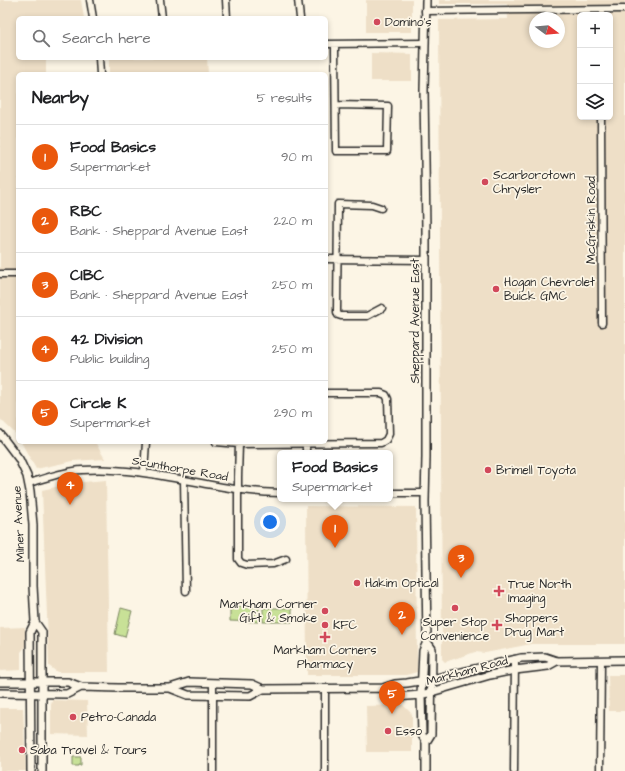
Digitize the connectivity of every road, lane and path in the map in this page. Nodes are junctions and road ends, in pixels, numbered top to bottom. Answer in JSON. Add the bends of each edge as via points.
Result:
{"nodes":[{"id":1,"x":90,"y":0,"type":"edge"},
{"id":2,"x":160,"y":0,"type":"edge"},
{"id":3,"x":226,"y":0,"type":"edge"},
{"id":4,"x":298,"y":0,"type":"edge"},
{"id":5,"x":426,"y":0,"type":"edge"},
{"id":6,"x":625,"y":9,"type":"edge"},
{"id":7,"x":425,"y":11,"type":"junction"},
{"id":8,"x":601,"y":12,"type":"edge"},
{"id":9,"x":93,"y":16,"type":"edge"},
{"id":10,"x":162,"y":16,"type":"edge"},
{"id":11,"x":227,"y":16,"type":"edge"},
{"id":12,"x":300,"y":16,"type":"edge"},
{"id":13,"x":328,"y":44,"type":"edge"},
{"id":14,"x":336,"y":44,"type":"junction"},
{"id":15,"x":425,"y":44,"type":"junction"},
{"id":16,"x":99,"y":60,"type":"edge"},
{"id":17,"x":100,"y":72,"type":"edge"},
{"id":18,"x":336,"y":106,"type":"junction"},
{"id":19,"x":601,"y":120,"type":"edge"},
{"id":20,"x":381,"y":208,"type":"dead end"},
{"id":21,"x":328,"y":259,"type":"edge"},
{"id":22,"x":338,"y":259,"type":"junction"},
{"id":23,"x":426,"y":260,"type":"junction"},
{"id":24,"x":0,"y":274,"type":"edge"},
{"id":25,"x":16,"y":274,"type":"edge"},
{"id":26,"x":382,"y":308,"type":"dead end"},
{"id":27,"x":602,"y":323,"type":"dead end"},
{"id":28,"x":328,"y":393,"type":"edge"},
{"id":29,"x":0,"y":434,"type":"edge"},
{"id":30,"x":328,"y":442,"type":"edge"},
{"id":31,"x":146,"y":444,"type":"edge"},
{"id":32,"x":239,"y":444,"type":"edge"},
{"id":33,"x":144,"y":472,"type":"junction"},
{"id":34,"x":184,"y":480,"type":"junction"},
{"id":35,"x":29,"y":483,"type":"junction"},
{"id":36,"x":238,"y":490,"type":"junction"},
{"id":37,"x":277,"y":493,"type":"edge"},
{"id":38,"x":393,"y":493,"type":"edge"},
{"id":39,"x":425,"y":493,"type":"junction"},
{"id":40,"x":286,"y":559,"type":"dead end"},
{"id":41,"x":186,"y":591,"type":"dead end"},
{"id":42,"x":35,"y":622,"type":"junction"},
{"id":43,"x":427,"y":642,"type":"junction"},
{"id":44,"x":515,"y":659,"type":"junction"},
{"id":45,"x":625,"y":660,"type":"edge"},
{"id":46,"x":557,"y":661,"type":"junction"},
{"id":47,"x":601,"y":661,"type":"junction"},
{"id":48,"x":515,"y":670,"type":"junction"},
{"id":49,"x":432,"y":679,"type":"junction"},
{"id":50,"x":42,"y":681,"type":"junction"},
{"id":51,"x":0,"y":682,"type":"edge"},
{"id":52,"x":30,"y":682,"type":"junction"},
{"id":53,"x":422,"y":682,"type":"junction"},
{"id":54,"x":213,"y":683,"type":"junction"},
{"id":55,"x":81,"y":687,"type":"junction"},
{"id":56,"x":170,"y":688,"type":"junction"},
{"id":57,"x":325,"y":688,"type":"junction"},
{"id":58,"x":383,"y":688,"type":"junction"},
{"id":59,"x":263,"y":689,"type":"junction"},
{"id":60,"x":432,"y":692,"type":"junction"},
{"id":61,"x":0,"y":693,"type":"edge"},
{"id":62,"x":30,"y":693,"type":"junction"},
{"id":63,"x":42,"y":693,"type":"junction"},
{"id":64,"x":422,"y":694,"type":"junction"},
{"id":65,"x":213,"y":695,"type":"junction"},
{"id":66,"x":426,"y":742,"type":"junction"},
{"id":67,"x":31,"y":771,"type":"edge"},
{"id":68,"x":42,"y":771,"type":"edge"},
{"id":69,"x":213,"y":771,"type":"edge"},
{"id":70,"x":325,"y":771,"type":"edge"},
{"id":71,"x":426,"y":771,"type":"edge"},
{"id":72,"x":514,"y":771,"type":"edge"},
{"id":73,"x":600,"y":771,"type":"edge"}],
"edges":[{"from":1,"to":9,"type":"street"},
{"from":2,"to":10,"type":"street"},
{"from":3,"to":11,"type":"street"},
{"from":4,"to":12,"type":"street"},
{"from":5,"to":7,"type":"main road","name":"Sheppard Avenue East"},
{"from":6,"to":8,"type":"street"},
{"from":7,"to":8,"type":"street"},
{"from":7,"to":15,"type":"main road","name":"Sheppard Avenue East"},
{"from":13,"to":14,"type":"street"},
{"from":14,"to":15,"type":"street"},
{"from":14,"to":18,"type":"street"},
{"from":15,"to":23,"type":"main road","name":"Sheppard Avenue East"},
{"from":16,"to":17,"type":"street"},
{"from":18,"to":18,"type":"street","via":[[336,151],[387,151],[388,106]]},
{"from":19,"to":27,"type":"street","name":"McGriskin Road"},
{"from":20,"to":22,"type":"street","via":[[338,204]]},
{"from":21,"to":22,"type":"street"},
{"from":22,"to":23,"type":"street"},
{"from":22,"to":26,"type":"street","via":[[338,315],[367,316]]},
{"from":23,"to":39,"type":"main road","name":"Sheppard Avenue East"},
{"from":24,"to":25,"type":"street"},
{"from":28,"to":30,"type":"street","via":[[386,395],[389,434],[381,443]]},
{"from":29,"to":35,"type":"main road","name":"Milner Avenue","via":[[19,458]]},
{"from":31,"to":33,"type":"street"},
{"from":32,"to":36,"type":"street"},
{"from":33,"to":34,"type":"street","name":"Scunthorpe Road"},
{"from":33,"to":35,"type":"street","name":"Scunthorpe Road","via":[[82,470]]},
{"from":34,"to":36,"type":"street","name":"Scunthorpe Road"},
{"from":34,"to":41,"type":"street"},
{"from":35,"to":42,"type":"main road","name":"Milner Avenue","via":[[33,525]]},
{"from":36,"to":37,"type":"street","name":"Scunthorpe Road"},
{"from":36,"to":40,"type":"street","via":[[238,559],[246,565],[273,564]]},
{"from":38,"to":39,"type":"street"},
{"from":39,"to":43,"type":"main road","name":"Sheppard Avenue East"},
{"from":42,"to":50,"type":"main road","name":"Milner Avenue","via":[[42,632]]},
{"from":42,"to":52,"type":"main road","name":"Milner Avenue","via":[[30,632]]},
{"from":43,"to":49,"type":"main road","name":"Sheppard Avenue East","via":[[432,649]]},
{"from":43,"to":53,"type":"main road","name":"Sheppard Avenue East","via":[[423,651]]},
{"from":44,"to":46,"type":"main road","name":"Markham Road","via":[[545,657]]},
{"from":44,"to":48,"type":"street"},
{"from":44,"to":49,"type":"main road","name":"Markham Road"},
{"from":45,"to":47,"type":"main road","name":"Markham Road"},
{"from":46,"to":47,"type":"main road","name":"Markham Road"},
{"from":46,"to":48,"type":"main road","name":"Markham Road","via":[[548,666]]},
{"from":47,"to":73,"type":"street"},
{"from":48,"to":60,"type":"main road","name":"Markham Road"},
{"from":48,"to":72,"type":"street"},
{"from":49,"to":53,"type":"main road","name":"Markham Road"},
{"from":49,"to":60,"type":"main road","name":"Sheppard Avenue East"},
{"from":50,"to":52,"type":"main road","name":"Markham Road"},
{"from":50,"to":55,"type":"main road","name":"Markham Road","via":[[68,682]]},
{"from":50,"to":63,"type":"main road","name":"Milner Avenue"},
{"from":51,"to":52,"type":"main road","name":"Markham Road"},
{"from":52,"to":62,"type":"main road","name":"Milner Avenue"},
{"from":53,"to":58,"type":"main road","name":"Markham Road","via":[[395,684]]},
{"from":53,"to":64,"type":"main road","name":"Sheppard Avenue East"},
{"from":54,"to":56,"type":"main road","name":"Markham Road","via":[[189,682]]},
{"from":54,"to":59,"type":"main road","name":"Markham Road","via":[[252,684]]},
{"from":54,"to":65,"type":"street"},
{"from":55,"to":56,"type":"main road","name":"Markham Road"},
{"from":55,"to":63,"type":"main road","name":"Markham Road","via":[[67,694]]},
{"from":56,"to":65,"type":"main road","name":"Markham Road","via":[[188,695]]},
{"from":57,"to":58,"type":"main road","name":"Markham Road"},
{"from":57,"to":59,"type":"main road","name":"Markham Road"},
{"from":57,"to":70,"type":"street"},
{"from":58,"to":64,"type":"main road","name":"Markham Road","via":[[396,697]]},
{"from":59,"to":65,"type":"main road","name":"Markham Road","via":[[250,696]]},
{"from":60,"to":64,"type":"main road","name":"Markham Road"},
{"from":60,"to":66,"type":"main road","name":"Sheppard Avenue East","via":[[431,734]]},
{"from":61,"to":62,"type":"main road","name":"Markham Road"},
{"from":62,"to":63,"type":"main road","name":"Markham Road"},
{"from":62,"to":67,"type":"main road","name":"Milner Avenue"},
{"from":63,"to":68,"type":"main road","name":"Milner Avenue"},
{"from":64,"to":66,"type":"main road","name":"Sheppard Avenue East","via":[[422,735]]},
{"from":65,"to":69,"type":"street"},
{"from":66,"to":71,"type":"main road","name":"Sheppard Avenue East"}]}
